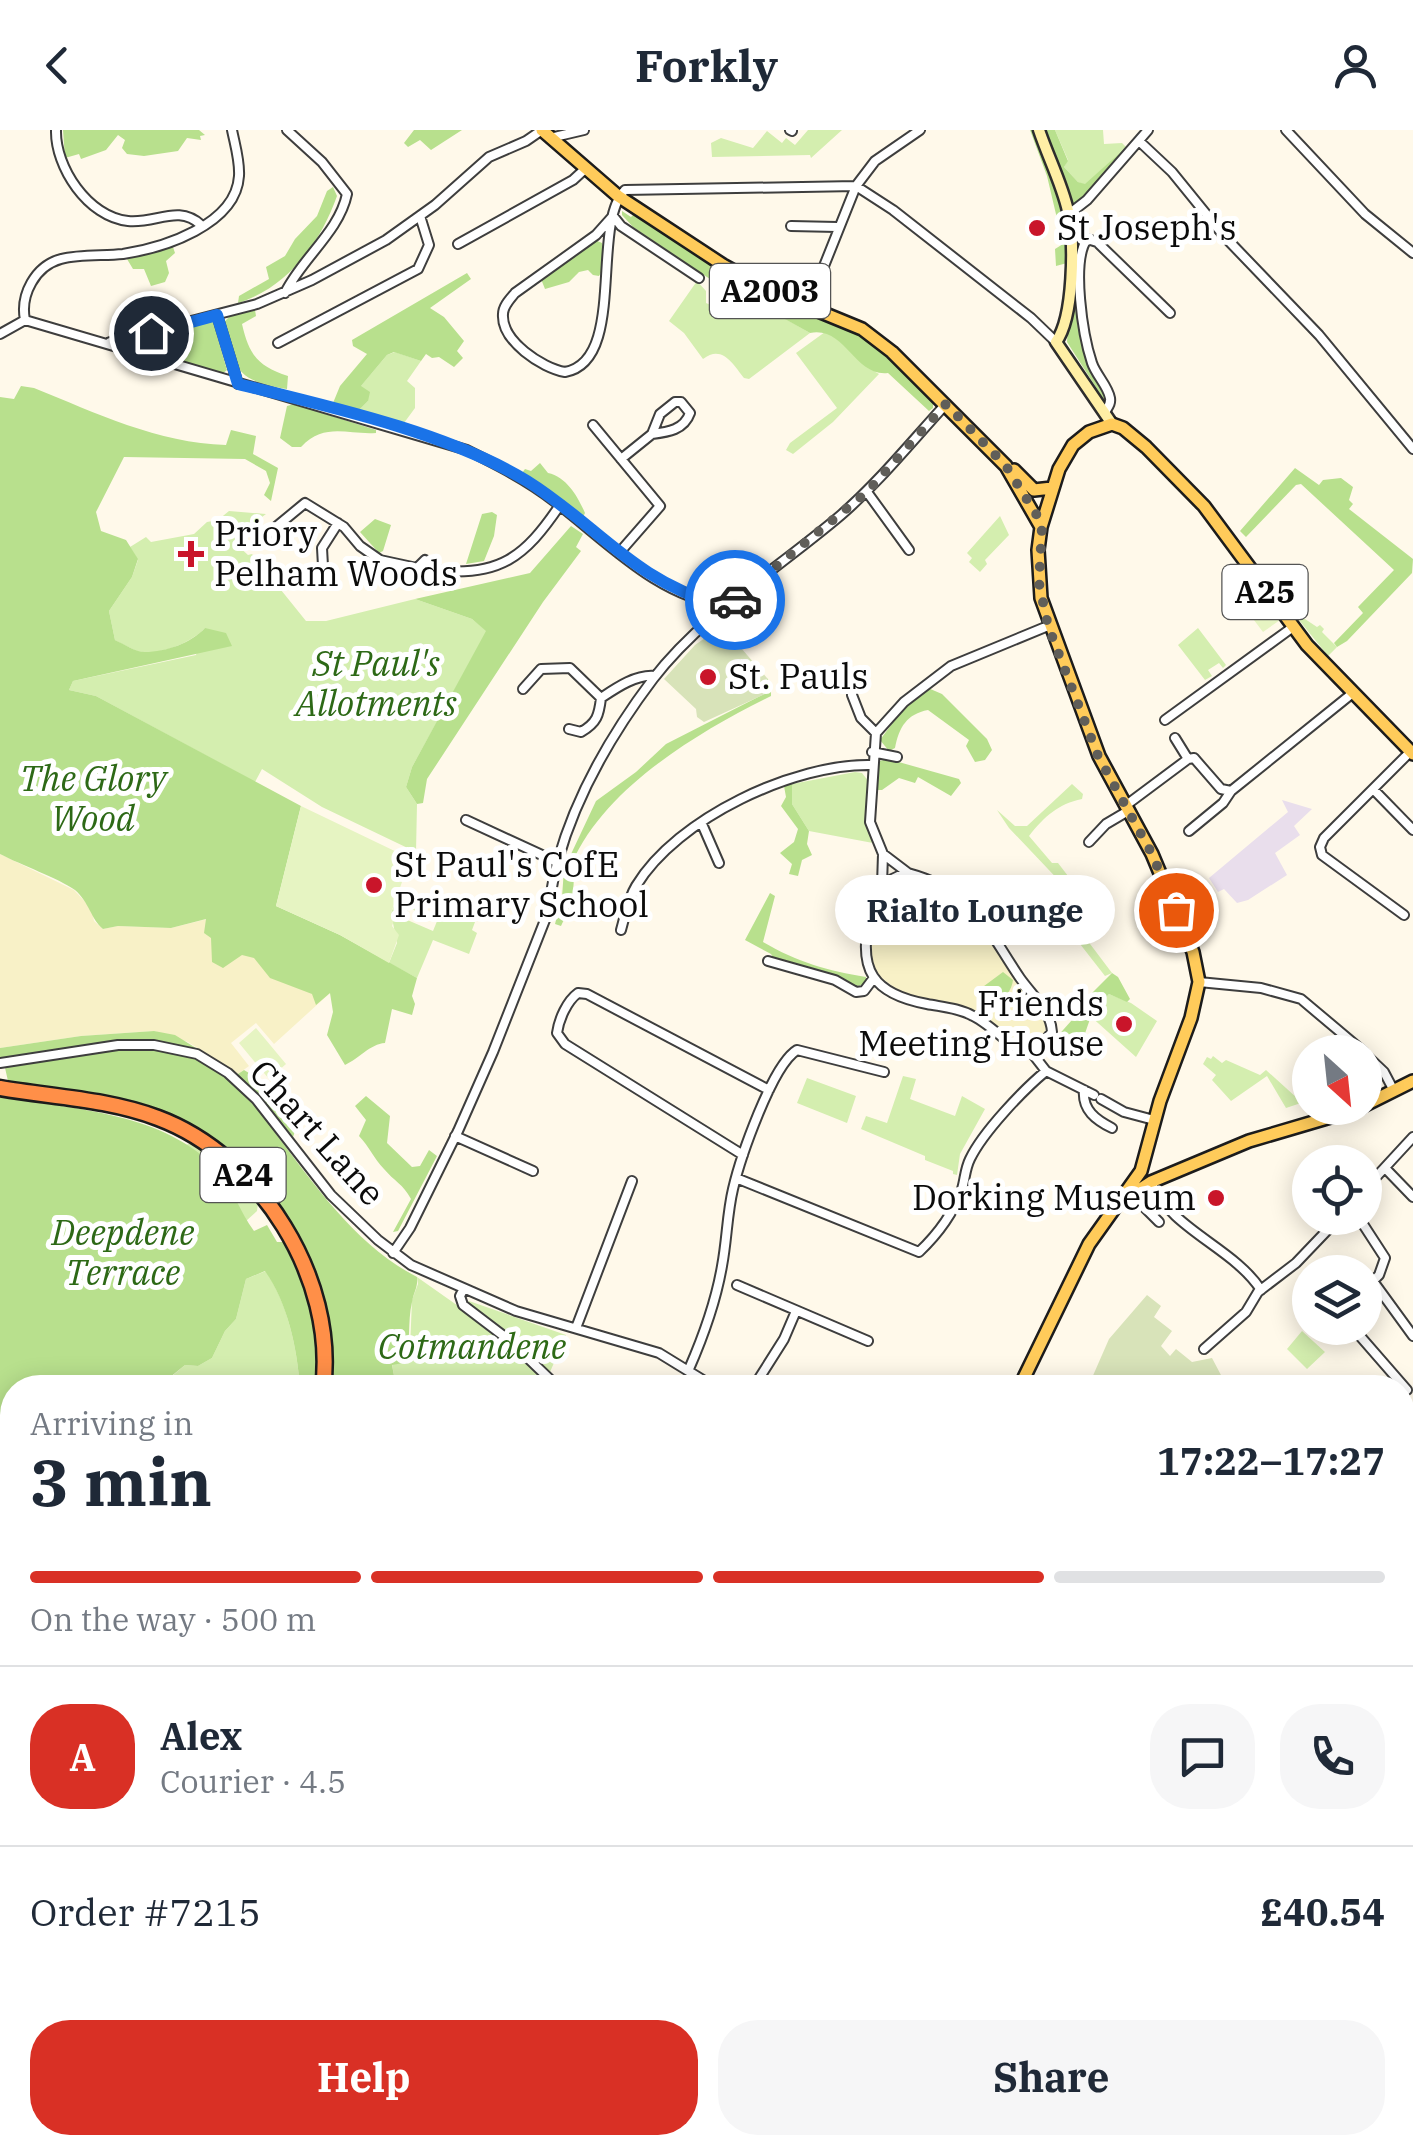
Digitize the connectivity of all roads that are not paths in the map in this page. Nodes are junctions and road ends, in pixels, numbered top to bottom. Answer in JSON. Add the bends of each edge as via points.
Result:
{"nodes":[{"id":1,"x":56,"y":130,"type":"edge"},
{"id":2,"x":232,"y":130,"type":"edge"},
{"id":3,"x":288,"y":130,"type":"edge"},
{"id":4,"x":584,"y":130,"type":"edge"},
{"id":5,"x":920,"y":130,"type":"edge"},
{"id":6,"x":1039,"y":130,"type":"edge"},
{"id":7,"x":1148,"y":130,"type":"edge"},
{"id":8,"x":1286,"y":130,"type":"edge"},
{"id":9,"x":545,"y":133,"type":"edge"},
{"id":10,"x":1139,"y":141,"type":"junction"},
{"id":11,"x":585,"y":169,"type":"junction"},
{"id":12,"x":856,"y":186,"type":"junction"},
{"id":13,"x":618,"y":196,"type":"junction"},
{"id":14,"x":1069,"y":214,"type":"junction"},
{"id":15,"x":420,"y":216,"type":"junction"},
{"id":16,"x":613,"y":216,"type":"junction"},
{"id":17,"x":201,"y":226,"type":"junction"},
{"id":18,"x":459,"y":226,"type":"dead end"},
{"id":19,"x":791,"y":226,"type":"dead end"},
{"id":20,"x":838,"y":226,"type":"junction"},
{"id":21,"x":1413,"y":253,"type":"edge"},
{"id":22,"x":699,"y":278,"type":"dead end"},
{"id":23,"x":285,"y":293,"type":"junction"},
{"id":24,"x":808,"y":306,"type":"junction"},
{"id":25,"x":1170,"y":312,"type":"dead end"},
{"id":26,"x":217,"y":315,"type":"junction"},
{"id":27,"x":25,"y":320,"type":"junction"},
{"id":28,"x":0,"y":334,"type":"edge"},
{"id":29,"x":100,"y":342,"type":"junction"},
{"id":30,"x":1056,"y":342,"type":"junction"},
{"id":31,"x":278,"y":343,"type":"dead end"},
{"id":32,"x":238,"y":384,"type":"junction"},
{"id":33,"x":946,"y":404,"type":"junction"},
{"id":34,"x":1105,"y":412,"type":"junction"},
{"id":35,"x":1112,"y":424,"type":"junction"},
{"id":36,"x":593,"y":425,"type":"dead end"},
{"id":37,"x":1089,"y":432,"type":"junction"},
{"id":38,"x":652,"y":434,"type":"junction"},
{"id":39,"x":1413,"y":449,"type":"edge"},
{"id":40,"x":621,"y":459,"type":"junction"},
{"id":41,"x":1006,"y":466,"type":"junction"},
{"id":42,"x":1052,"y":488,"type":"junction"},
{"id":43,"x":867,"y":492,"type":"junction"},
{"id":44,"x":560,"y":505,"type":"junction"},
{"id":45,"x":338,"y":523,"type":"junction"},
{"id":46,"x":1042,"y":526,"type":"junction"},
{"id":47,"x":265,"y":536,"type":"dead end"},
{"id":48,"x":908,"y":550,"type":"dead end"},
{"id":49,"x":619,"y":553,"type":"junction"},
{"id":50,"x":322,"y":566,"type":"dead end"},
{"id":51,"x":726,"y":605,"type":"junction"},
{"id":52,"x":1048,"y":626,"type":"junction"},
{"id":53,"x":1292,"y":627,"type":"junction"},
{"id":54,"x":655,"y":676,"type":"junction"},
{"id":55,"x":523,"y":689,"type":"dead end"},
{"id":56,"x":1354,"y":692,"type":"junction"},
{"id":57,"x":852,"y":695,"type":"dead end"},
{"id":58,"x":601,"y":698,"type":"junction"},
{"id":59,"x":1165,"y":720,"type":"dead end"},
{"id":60,"x":569,"y":729,"type":"dead end"},
{"id":61,"x":876,"y":733,"type":"junction"},
{"id":62,"x":1175,"y":738,"type":"dead end"},
{"id":63,"x":872,"y":752,"type":"junction"},
{"id":64,"x":1412,"y":752,"type":"edge"},
{"id":65,"x":898,"y":757,"type":"dead end"},
{"id":66,"x":1188,"y":759,"type":"junction"},
{"id":67,"x":872,"y":765,"type":"junction"},
{"id":68,"x":1373,"y":789,"type":"junction"},
{"id":69,"x":1230,"y":791,"type":"junction"},
{"id":70,"x":1126,"y":809,"type":"junction"},
{"id":71,"x":466,"y":820,"type":"dead end"},
{"id":72,"x":702,"y":824,"type":"junction"},
{"id":73,"x":1413,"y":830,"type":"edge"},
{"id":74,"x":1188,"y":831,"type":"dead end"},
{"id":75,"x":1089,"y":842,"type":"dead end"},
{"id":76,"x":883,"y":854,"type":"junction"},
{"id":77,"x":557,"y":862,"type":"junction"},
{"id":78,"x":719,"y":864,"type":"dead end"},
{"id":79,"x":908,"y":873,"type":"junction"},
{"id":80,"x":882,"y":886,"type":"junction"},
{"id":81,"x":1404,"y":915,"type":"dead end"},
{"id":82,"x":621,"y":930,"type":"dead end"},
{"id":83,"x":768,"y":962,"type":"dead end"},
{"id":84,"x":873,"y":979,"type":"junction"},
{"id":85,"x":1199,"y":982,"type":"junction"},
{"id":86,"x":1343,"y":1035,"type":"edge"},
{"id":87,"x":1032,"y":1053,"type":"junction"},
{"id":88,"x":0,"y":1063,"type":"edge"},
{"id":89,"x":1382,"y":1070,"type":"edge"},
{"id":90,"x":1046,"y":1071,"type":"junction"},
{"id":91,"x":884,"y":1072,"type":"dead end"},
{"id":92,"x":1413,"y":1080,"type":"edge"},
{"id":93,"x":0,"y":1088,"type":"edge"},
{"id":94,"x":769,"y":1090,"type":"junction"},
{"id":95,"x":1084,"y":1090,"type":"junction"},
{"id":96,"x":1394,"y":1090,"type":"junction"},
{"id":97,"x":1382,"y":1096,"type":"edge"},
{"id":98,"x":1154,"y":1120,"type":"junction"},
{"id":99,"x":1301,"y":1125,"type":"edge"},
{"id":100,"x":1112,"y":1128,"type":"dead end"},
{"id":101,"x":455,"y":1136,"type":"junction"},
{"id":102,"x":1413,"y":1137,"type":"edge"},
{"id":103,"x":742,"y":1155,"type":"junction"},
{"id":104,"x":1145,"y":1157,"type":"junction"},
{"id":105,"x":1385,"y":1168,"type":"junction"},
{"id":106,"x":533,"y":1171,"type":"dead end"},
{"id":107,"x":1382,"y":1171,"type":"edge"},
{"id":108,"x":736,"y":1178,"type":"junction"},
{"id":109,"x":632,"y":1181,"type":"dead end"},
{"id":110,"x":1151,"y":1182,"type":"junction"},
{"id":111,"x":1413,"y":1198,"type":"edge"},
{"id":112,"x":1129,"y":1199,"type":"junction"},
{"id":113,"x":1144,"y":1208,"type":"dead end"},
{"id":114,"x":1159,"y":1222,"type":"dead end"},
{"id":115,"x":1322,"y":1235,"type":"edge"},
{"id":116,"x":1370,"y":1235,"type":"edge"},
{"id":117,"x":393,"y":1253,"type":"junction"},
{"id":118,"x":1382,"y":1269,"type":"edge"},
{"id":119,"x":737,"y":1285,"type":"dead end"},
{"id":120,"x":463,"y":1290,"type":"junction"},
{"id":121,"x":1261,"y":1290,"type":"junction"},
{"id":122,"x":1382,"y":1293,"type":"edge"},
{"id":123,"x":796,"y":1311,"type":"junction"},
{"id":124,"x":576,"y":1328,"type":"junction"},
{"id":125,"x":1413,"y":1336,"type":"edge"},
{"id":126,"x":868,"y":1341,"type":"dead end"},
{"id":127,"x":1369,"y":1345,"type":"edge"},
{"id":128,"x":1204,"y":1349,"type":"dead end"},
{"id":129,"x":689,"y":1369,"type":"junction"},
{"id":130,"x":322,"y":1375,"type":"edge"},
{"id":131,"x":546,"y":1375,"type":"edge"},
{"id":132,"x":698,"y":1375,"type":"edge"},
{"id":133,"x":760,"y":1375,"type":"edge"},
{"id":134,"x":1025,"y":1375,"type":"edge"},
{"id":135,"x":1395,"y":1375,"type":"edge"}],
"edges":[{"from":1,"to":17,"type":"street","via":[[64,166],[97,208],[132,222],[179,213]]},
{"from":2,"to":17,"type":"street","via":[[236,188],[224,209]]},
{"from":3,"to":23,"type":"street","via":[[348,194]]},
{"from":4,"to":9,"type":"street"},
{"from":5,"to":12,"type":"street","via":[[864,171]]},
{"from":6,"to":14,"type":"street"},
{"from":7,"to":10,"type":"street"},
{"from":8,"to":21,"type":"street","via":[[1365,214]]},
{"from":9,"to":11,"type":"main road","number":"A2003"},
{"from":9,"to":15,"type":"street","via":[[489,157]]},
{"from":10,"to":14,"type":"street"},
{"from":10,"to":39,"type":"street","via":[[1320,335]]},
{"from":11,"to":13,"type":"main road","number":"A2003"},
{"from":11,"to":18,"type":"street","via":[[462,242]]},
{"from":12,"to":13,"type":"street","via":[[624,190]]},
{"from":12,"to":20,"type":"street"},
{"from":12,"to":30,"type":"street"},
{"from":13,"to":16,"type":"street"},
{"from":13,"to":24,"type":"main road","number":"A2003","via":[[748,281]]},
{"from":14,"to":30,"type":"street","via":[[1069,292]]},
{"from":15,"to":23,"type":"street","via":[[364,254]]},
{"from":15,"to":31,"type":"street","via":[[429,245],[418,269]]},
{"from":16,"to":16,"type":"street","via":[[590,354],[573,371],[556,371],[511,336],[502,314],[536,276]]},
{"from":16,"to":22,"type":"street"},
{"from":17,"to":27,"type":"street","via":[[146,249],[45,267],[28,292]]},
{"from":19,"to":20,"type":"street"},
{"from":20,"to":24,"type":"street"},
{"from":23,"to":26,"type":"street"},
{"from":24,"to":33,"type":"main road","number":"A2003","via":[[862,328]]},
{"from":25,"to":34,"type":"street","via":[[1097,242],[1083,244],[1084,328],[1093,366],[1110,395]]},
{"from":26,"to":29,"type":"street"},
{"from":26,"to":32,"type":"street"},
{"from":27,"to":28,"type":"street"},
{"from":27,"to":29,"type":"street"},
{"from":29,"to":32,"type":"street"},
{"from":30,"to":34,"type":"street"},
{"from":32,"to":44,"type":"street","via":[[466,450]]},
{"from":33,"to":41,"type":"main road","number":"A2003"},
{"from":33,"to":43,"type":"street"},
{"from":34,"to":35,"type":"street"},
{"from":34,"to":37,"type":"street"},
{"from":35,"to":37,"type":"main road"},
{"from":35,"to":53,"type":"main road","number":"A25","via":[[1188,487]]},
{"from":36,"to":40,"type":"street"},
{"from":37,"to":42,"type":"main road","via":[[1064,457]]},
{"from":38,"to":38,"type":"street","via":[[674,431],[688,420],[681,402],[660,414]]},
{"from":38,"to":40,"type":"street"},
{"from":40,"to":49,"type":"street","via":[[660,506]]},
{"from":41,"to":42,"type":"main road","number":"A2003","via":[[1034,490]]},
{"from":41,"to":46,"type":"main road","number":"A2003"},
{"from":42,"to":46,"type":"main road"},
{"from":43,"to":48,"type":"street"},
{"from":43,"to":51,"type":"street"},
{"from":44,"to":45,"type":"street","via":[[536,540],[510,561],[425,576],[380,560]]},
{"from":44,"to":49,"type":"street"},
{"from":45,"to":47,"type":"street","via":[[305,502]]},
{"from":45,"to":50,"type":"street","via":[[322,548]]},
{"from":46,"to":52,"type":"main road","via":[[1039,583]]},
{"from":49,"to":51,"type":"street","via":[[653,579]]},
{"from":51,"to":54,"type":"street"},
{"from":52,"to":61,"type":"street","via":[[951,666]]},
{"from":52,"to":70,"type":"main road"},
{"from":53,"to":56,"type":"main road","number":"A25"},
{"from":53,"to":59,"type":"street"},
{"from":54,"to":58,"type":"street","via":[[636,678]]},
{"from":54,"to":77,"type":"street","via":[[604,754]]},
{"from":55,"to":58,"type":"street","via":[[541,669],[570,668]]},
{"from":56,"to":64,"type":"main road","number":"A25"},
{"from":56,"to":69,"type":"street"},
{"from":57,"to":61,"type":"street"},
{"from":58,"to":60,"type":"street","via":[[599,717],[590,726]]},
{"from":61,"to":63,"type":"street"},
{"from":62,"to":66,"type":"street"},
{"from":63,"to":65,"type":"street"},
{"from":63,"to":67,"type":"street"},
{"from":64,"to":68,"type":"street"},
{"from":66,"to":69,"type":"street","via":[[1199,761]]},
{"from":66,"to":70,"type":"street"},
{"from":67,"to":72,"type":"street","via":[[776,782]]},
{"from":67,"to":76,"type":"street","via":[[870,822]]},
{"from":68,"to":73,"type":"street"},
{"from":68,"to":81,"type":"street","via":[[1320,847]]},
{"from":69,"to":74,"type":"street"},
{"from":70,"to":75,"type":"street"},
{"from":70,"to":85,"type":"main road","via":[[1189,941]]},
{"from":71,"to":77,"type":"street"},
{"from":72,"to":78,"type":"street"},
{"from":72,"to":82,"type":"street","via":[[646,873]]},
{"from":76,"to":79,"type":"street"},
{"from":76,"to":80,"type":"street"},
{"from":77,"to":101,"type":"street","via":[[531,955]]},
{"from":79,"to":80,"type":"street"},
{"from":79,"to":87,"type":"street","via":[[962,899],[989,926],[1051,1023],[1052,1032]]},
{"from":80,"to":84,"type":"street","via":[[865,940]]},
{"from":83,"to":84,"type":"street","via":[[856,992]]},
{"from":84,"to":87,"type":"street","via":[[904,999],[972,1015],[1023,1054]]},
{"from":85,"to":86,"type":"street","via":[[1291,995]]},
{"from":85,"to":98,"type":"main road"},
{"from":87,"to":90,"type":"street"},
{"from":88,"to":117,"type":"street","name":"Chart Lane","via":[[118,1045],[197,1054],[256,1099],[330,1195]]},
{"from":89,"to":96,"type":"street"},
{"from":90,"to":95,"type":"street"},
{"from":90,"to":108,"type":"street","via":[[984,1135],[944,1226],[918,1252]]},
{"from":91,"to":94,"type":"street","via":[[797,1050]]},
{"from":92,"to":96,"type":"main road"},
{"from":93,"to":130,"type":"highway","number":"A24","via":[[157,1117],[233,1166],[299,1254],[320,1314]]},
{"from":94,"to":103,"type":"street"},
{"from":94,"to":103,"type":"street","via":[[583,993],[572,997],[558,1028],[565,1044]]},
{"from":95,"to":98,"type":"street"},
{"from":95,"to":100,"type":"street","via":[[1088,1110]]},
{"from":96,"to":97,"type":"main road"},
{"from":98,"to":104,"type":"main road"},
{"from":99,"to":110,"type":"main road"},
{"from":101,"to":106,"type":"street"},
{"from":101,"to":117,"type":"street"},
{"from":102,"to":105,"type":"street"},
{"from":103,"to":108,"type":"street"},
{"from":104,"to":110,"type":"main road"},
{"from":104,"to":112,"type":"main road"},
{"from":105,"to":107,"type":"street"},
{"from":105,"to":111,"type":"street"},
{"from":108,"to":129,"type":"street","via":[[718,1284]]},
{"from":109,"to":124,"type":"street"},
{"from":110,"to":112,"type":"main road"},
{"from":110,"to":121,"type":"street","via":[[1162,1201]]},
{"from":112,"to":134,"type":"main road","via":[[1088,1244]]},
{"from":113,"to":114,"type":"street"},
{"from":115,"to":121,"type":"street"},
{"from":116,"to":118,"type":"street","via":[[1385,1258]]},
{"from":117,"to":120,"type":"street","name":"Chart Lane"},
{"from":119,"to":123,"type":"street"},
{"from":120,"to":124,"type":"street","name":"Chart Lane"},
{"from":120,"to":131,"type":"street","via":[[463,1306]]},
{"from":121,"to":128,"type":"street"},
{"from":122,"to":125,"type":"street"},
{"from":123,"to":126,"type":"street"},
{"from":123,"to":133,"type":"street"},
{"from":124,"to":129,"type":"street","name":"Chart Lane","via":[[638,1345]]},
{"from":127,"to":135,"type":"street"},
{"from":129,"to":132,"type":"street","name":"Chart Lane"}]}
